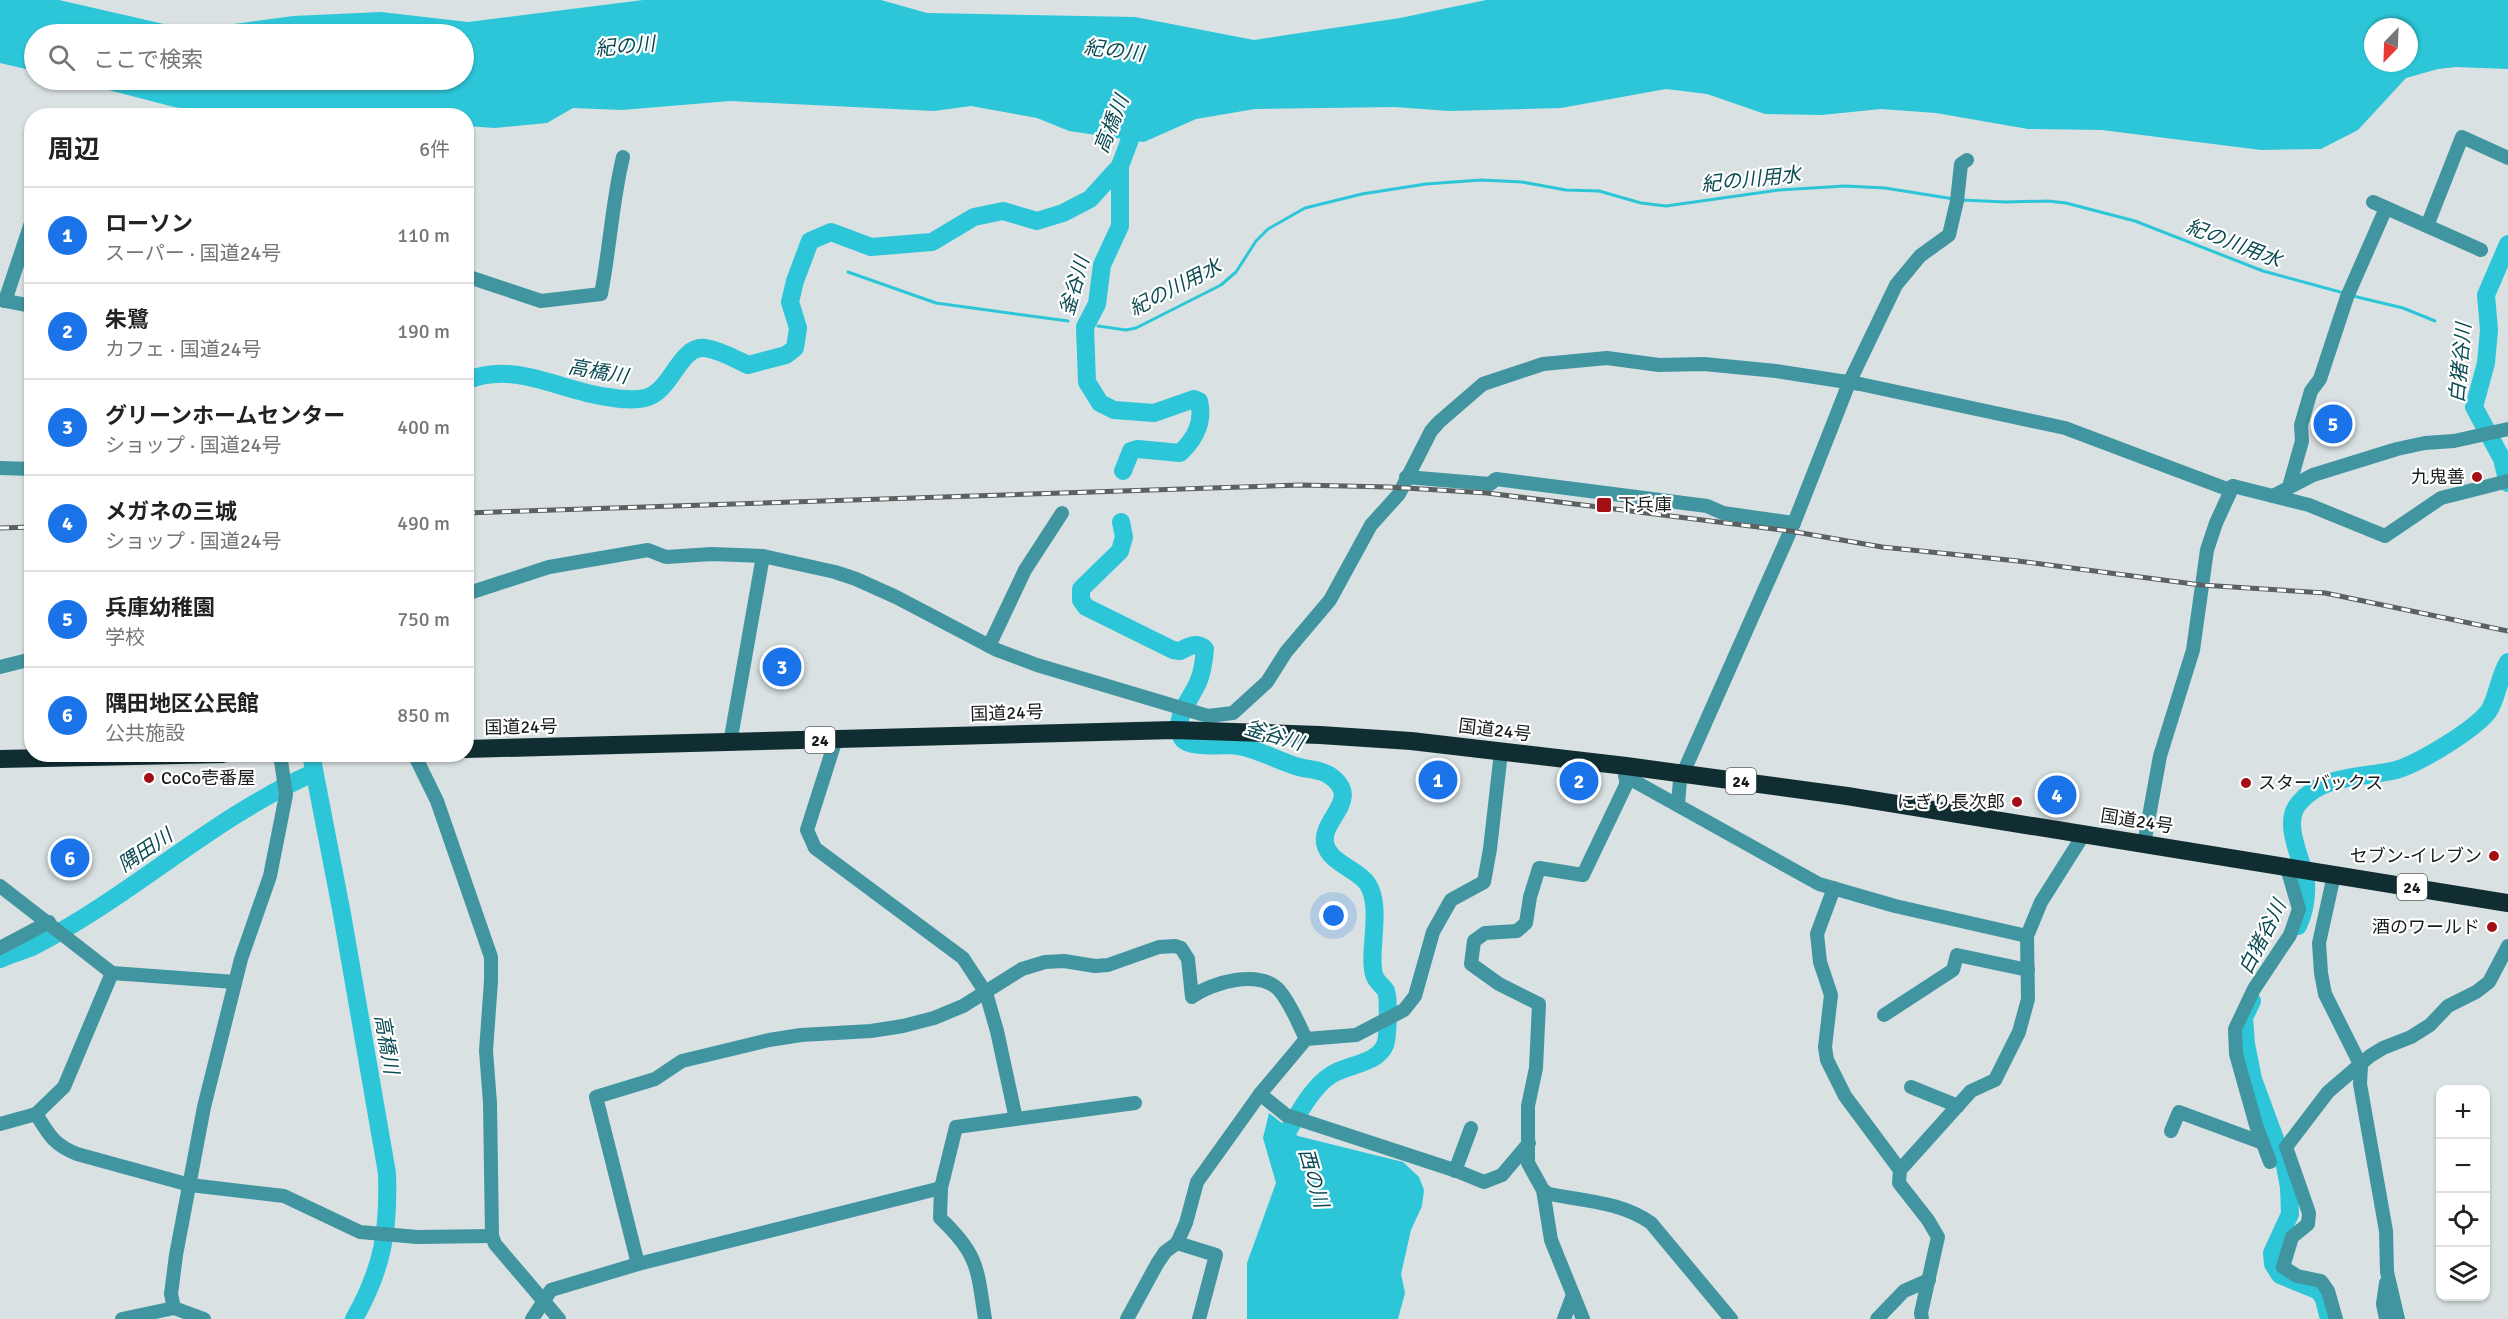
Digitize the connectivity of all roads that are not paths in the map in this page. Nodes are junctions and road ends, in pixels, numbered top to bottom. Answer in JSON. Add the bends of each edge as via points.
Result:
{"nodes":[{"id":1,"x":623,"y":157,"type":"dead end"},
{"id":2,"x":2508,"y":158,"type":"edge"},
{"id":3,"x":1967,"y":160,"type":"dead end"},
{"id":4,"x":2373,"y":202,"type":"dead end"},
{"id":5,"x":2386,"y":208,"type":"junction"},
{"id":6,"x":2427,"y":226,"type":"junction"},
{"id":7,"x":24,"y":241,"type":"edge"},
{"id":8,"x":2481,"y":250,"type":"dead end"},
{"id":9,"x":474,"y":279,"type":"edge"},
{"id":10,"x":2,"y":300,"type":"edge"},
{"id":11,"x":24,"y":304,"type":"edge"},
{"id":12,"x":1849,"y":383,"type":"junction"},
{"id":13,"x":2508,"y":429,"type":"edge"},
{"id":14,"x":0,"y":468,"type":"edge"},
{"id":15,"x":24,"y":469,"type":"edge"},
{"id":16,"x":1406,"y":477,"type":"junction"},
{"id":17,"x":2506,"y":482,"type":"edge"},
{"id":18,"x":2233,"y":486,"type":"junction"},
{"id":19,"x":2289,"y":487,"type":"junction"},
{"id":20,"x":2273,"y":496,"type":"junction"},
{"id":21,"x":1062,"y":513,"type":"dead end"},
{"id":22,"x":1794,"y":523,"type":"junction"},
{"id":23,"x":763,"y":556,"type":"junction"},
{"id":24,"x":474,"y":591,"type":"edge"},
{"id":25,"x":989,"y":646,"type":"junction"},
{"id":26,"x":24,"y":661,"type":"edge"},
{"id":27,"x":0,"y":667,"type":"edge"},
{"id":28,"x":836,"y":739,"type":"junction"},
{"id":29,"x":730,"y":743,"type":"junction"},
{"id":30,"x":474,"y":749,"type":"edge"},
{"id":31,"x":1501,"y":752,"type":"junction"},
{"id":32,"x":24,"y":758,"type":"edge"},
{"id":33,"x":0,"y":759,"type":"edge"},
{"id":34,"x":281,"y":762,"type":"edge"},
{"id":35,"x":418,"y":762,"type":"edge"},
{"id":36,"x":1626,"y":771,"type":"junction"},
{"id":37,"x":1684,"y":773,"type":"junction"},
{"id":38,"x":1678,"y":804,"type":"junction"},
{"id":39,"x":2084,"y":834,"type":"junction"},
{"id":40,"x":2144,"y":843,"type":"junction"},
{"id":41,"x":2287,"y":868,"type":"junction"},
{"id":42,"x":2334,"y":875,"type":"junction"},
{"id":43,"x":0,"y":886,"type":"edge"},
{"id":44,"x":1834,"y":888,"type":"junction"},
{"id":45,"x":2508,"y":903,"type":"edge"},
{"id":46,"x":51,"y":925,"type":"junction"},
{"id":47,"x":2027,"y":936,"type":"junction"},
{"id":48,"x":2508,"y":946,"type":"edge"},
{"id":49,"x":0,"y":948,"type":"edge"},
{"id":50,"x":2028,"y":970,"type":"junction"},
{"id":51,"x":112,"y":973,"type":"junction"},
{"id":52,"x":236,"y":982,"type":"junction"},
{"id":53,"x":986,"y":993,"type":"junction"},
{"id":54,"x":1884,"y":1015,"type":"dead end"},
{"id":55,"x":1306,"y":1039,"type":"junction"},
{"id":56,"x":2361,"y":1066,"type":"junction"},
{"id":57,"x":1911,"y":1087,"type":"dead end"},
{"id":58,"x":1260,"y":1094,"type":"junction"},
{"id":59,"x":1135,"y":1103,"type":"dead end"},
{"id":60,"x":1958,"y":1106,"type":"junction"},
{"id":61,"x":36,"y":1114,"type":"junction"},
{"id":62,"x":1016,"y":1119,"type":"junction"},
{"id":63,"x":0,"y":1124,"type":"edge"},
{"id":64,"x":1471,"y":1128,"type":"dead end"},
{"id":65,"x":2171,"y":1131,"type":"dead end"},
{"id":66,"x":1529,"y":1143,"type":"junction"},
{"id":67,"x":2263,"y":1143,"type":"junction"},
{"id":68,"x":2281,"y":1153,"type":"junction"},
{"id":69,"x":1900,"y":1170,"type":"junction"},
{"id":70,"x":1455,"y":1171,"type":"junction"},
{"id":71,"x":190,"y":1185,"type":"junction"},
{"id":72,"x":941,"y":1188,"type":"junction"},
{"id":73,"x":1543,"y":1190,"type":"junction"},
{"id":74,"x":492,"y":1236,"type":"junction"},
{"id":75,"x":1177,"y":1242,"type":"junction"},
{"id":76,"x":638,"y":1264,"type":"junction"},
{"id":77,"x":2387,"y":1272,"type":"junction"},
{"id":78,"x":1929,"y":1280,"type":"junction"},
{"id":79,"x":1573,"y":1295,"type":"junction"},
{"id":80,"x":543,"y":1300,"type":"junction"},
{"id":81,"x":174,"y":1308,"type":"junction"},
{"id":82,"x":122,"y":1319,"type":"edge"},
{"id":83,"x":204,"y":1319,"type":"edge"},
{"id":84,"x":532,"y":1319,"type":"edge"},
{"id":85,"x":560,"y":1319,"type":"edge"},
{"id":86,"x":985,"y":1319,"type":"edge"},
{"id":87,"x":1127,"y":1319,"type":"edge"},
{"id":88,"x":1199,"y":1319,"type":"edge"},
{"id":89,"x":1564,"y":1319,"type":"edge"},
{"id":90,"x":1583,"y":1319,"type":"edge"},
{"id":91,"x":1731,"y":1319,"type":"edge"},
{"id":92,"x":1877,"y":1319,"type":"edge"},
{"id":93,"x":1922,"y":1319,"type":"edge"},
{"id":94,"x":2336,"y":1319,"type":"edge"},
{"id":95,"x":2386,"y":1319,"type":"edge"},
{"id":96,"x":2398,"y":1319,"type":"edge"}],
"edges":[{"from":1,"to":9,"type":"street","via":[[601,294],[541,301]]},
{"from":2,"to":6,"type":"street","via":[[2462,137]]},
{"from":3,"to":12,"type":"street","via":[[1961,165],[1949,235],[1920,256],[1900,279]]},
{"from":4,"to":5,"type":"street"},
{"from":5,"to":6,"type":"street"},
{"from":5,"to":19,"type":"street","via":[[2348,294],[2320,379],[2311,391]]},
{"from":6,"to":8,"type":"street"},
{"from":7,"to":10,"type":"street"},
{"from":10,"to":11,"type":"street"},
{"from":12,"to":16,"type":"street","via":[[1704,364],[1659,365],[1607,358],[1543,364],[1483,384],[1462,400],[1431,431]]},
{"from":12,"to":18,"type":"street","via":[[2065,428],[2227,489]]},
{"from":12,"to":22,"type":"street"},
{"from":13,"to":19,"type":"street","via":[[2397,449],[2332,467]]},
{"from":14,"to":15,"type":"street"},
{"from":16,"to":22,"type":"street","via":[[1490,484],[1496,479],[1707,506],[1723,513]]},
{"from":16,"to":25,"type":"street","via":[[1399,494],[1371,525],[1330,600],[1286,652],[1268,682],[1233,713],[1208,716],[1037,665]]},
{"from":17,"to":20,"type":"street","via":[[2441,498],[2385,536],[2308,505]]},
{"from":18,"to":20,"type":"street"},
{"from":18,"to":40,"type":"street","via":[[2207,550],[2193,650],[2160,756]]},
{"from":19,"to":20,"type":"street"},
{"from":21,"to":25,"type":"street","via":[[1025,570]]},
{"from":22,"to":37,"type":"street"},
{"from":23,"to":24,"type":"street","via":[[666,557],[648,550],[549,567]]},
{"from":23,"to":25,"type":"street","via":[[856,579]]},
{"from":23,"to":29,"type":"street"},
{"from":26,"to":27,"type":"street"},
{"from":28,"to":29,"type":"highway","name":"国道24号","number":"24"},
{"from":28,"to":31,"type":"highway","name":"国道24号","number":"24","via":[[1182,730],[1410,741]]},
{"from":28,"to":53,"type":"street","via":[[807,830],[815,848],[963,958]]},
{"from":29,"to":30,"type":"highway","name":"国道24号","number":"24"},
{"from":31,"to":36,"type":"highway","name":"国道24号","number":"24"},
{"from":31,"to":55,"type":"street","via":[[1484,882],[1451,900],[1433,932],[1415,996],[1404,1010],[1356,1035]]},
{"from":32,"to":33,"type":"highway"},
{"from":34,"to":52,"type":"street","via":[[286,795],[270,876]]},
{"from":35,"to":74,"type":"street","via":[[437,801],[491,957],[486,1051]]},
{"from":36,"to":37,"type":"highway","name":"国道24号","number":"24"},
{"from":36,"to":38,"type":"street"},
{"from":36,"to":66,"type":"street","via":[[1626,785],[1583,875],[1539,868],[1526,923],[1517,931],[1485,933],[1474,941],[1471,964],[1498,984],[1539,1004],[1536,1068],[1528,1106]]},
{"from":37,"to":38,"type":"street"},
{"from":37,"to":39,"type":"highway","name":"国道24号","number":"24"},
{"from":38,"to":44,"type":"street","via":[[1819,884]]},
{"from":39,"to":40,"type":"highway","name":"国道24号","number":"24"},
{"from":39,"to":47,"type":"street","via":[[2041,902]]},
{"from":40,"to":41,"type":"highway","name":"国道24号","number":"24"},
{"from":41,"to":42,"type":"highway","name":"国道24号","number":"24"},
{"from":41,"to":67,"type":"street","via":[[2300,909],[2290,935],[2254,989],[2235,1029],[2235,1054]]},
{"from":42,"to":45,"type":"highway","name":"国道24号","number":"24"},
{"from":42,"to":56,"type":"street","via":[[2319,943],[2321,973],[2325,994]]},
{"from":43,"to":46,"type":"street"},
{"from":44,"to":47,"type":"street"},
{"from":44,"to":69,"type":"street","via":[[1817,934],[1820,962],[1831,995],[1827,1060],[1845,1096]]},
{"from":46,"to":49,"type":"street"},
{"from":46,"to":51,"type":"street"},
{"from":47,"to":50,"type":"street"},
{"from":48,"to":56,"type":"street","via":[[2489,982],[2448,1006],[2411,1038],[2384,1048]]},
{"from":50,"to":54,"type":"street","via":[[1957,955],[1953,970]]},
{"from":50,"to":60,"type":"street","via":[[2028,999],[2019,1032],[1995,1080],[1971,1091]]},
{"from":51,"to":52,"type":"street"},
{"from":51,"to":61,"type":"street","via":[[64,1087]]},
{"from":52,"to":71,"type":"street","via":[[204,1107]]},
{"from":53,"to":55,"type":"street","via":[[1022,969],[1045,962],[1108,965],[1158,947],[1175,946],[1188,959],[1192,997],[1228,981],[1254,980],[1277,988]]},
{"from":53,"to":62,"type":"street"},
{"from":53,"to":76,"type":"street","via":[[934,1018],[903,1026],[801,1035],[682,1060],[655,1079],[596,1097]]},
{"from":55,"to":58,"type":"street"},
{"from":56,"to":68,"type":"street","via":[[2328,1092]]},
{"from":56,"to":77,"type":"street","via":[[2360,1084],[2386,1231]]},
{"from":57,"to":60,"type":"street"},
{"from":58,"to":70,"type":"street","via":[[1287,1114]]},
{"from":58,"to":75,"type":"street","via":[[1197,1182]]},
{"from":59,"to":62,"type":"street"},
{"from":60,"to":69,"type":"street"},
{"from":61,"to":63,"type":"street"},
{"from":61,"to":71,"type":"street","via":[[61,1148]]},
{"from":62,"to":72,"type":"street","via":[[956,1127]]},
{"from":64,"to":70,"type":"street"},
{"from":65,"to":67,"type":"street","via":[[2179,1112]]},
{"from":66,"to":70,"type":"street","via":[[1502,1175],[1484,1182]]},
{"from":66,"to":73,"type":"street","via":[[1528,1162]]},
{"from":67,"to":68,"type":"street","via":[[2270,1162]]},
{"from":68,"to":94,"type":"street","via":[[2309,1213],[2308,1224],[2292,1237],[2283,1267],[2297,1276],[2321,1281]]},
{"from":69,"to":78,"type":"street","via":[[1899,1183],[1938,1237]]},
{"from":71,"to":74,"type":"street","via":[[284,1196],[360,1232],[417,1237]]},
{"from":71,"to":81,"type":"street","via":[[176,1255],[171,1294]]},
{"from":72,"to":76,"type":"street"},
{"from":72,"to":86,"type":"street","via":[[940,1218],[963,1240],[976,1264]]},
{"from":73,"to":79,"type":"street","via":[[1551,1240]]},
{"from":73,"to":91,"type":"street","via":[[1613,1205],[1651,1223]]},
{"from":74,"to":80,"type":"street"},
{"from":75,"to":87,"type":"street","via":[[1157,1264]]},
{"from":75,"to":88,"type":"street","via":[[1216,1255]]},
{"from":76,"to":80,"type":"street","via":[[551,1290]]},
{"from":77,"to":95,"type":"street","via":[[2383,1304]]},
{"from":77,"to":96,"type":"street"},
{"from":78,"to":92,"type":"street","via":[[1904,1291]]},
{"from":78,"to":93,"type":"street"},
{"from":79,"to":89,"type":"street"},
{"from":79,"to":90,"type":"street"},
{"from":80,"to":84,"type":"street"},
{"from":80,"to":85,"type":"street"},
{"from":81,"to":82,"type":"street"},
{"from":81,"to":83,"type":"street"}]}
